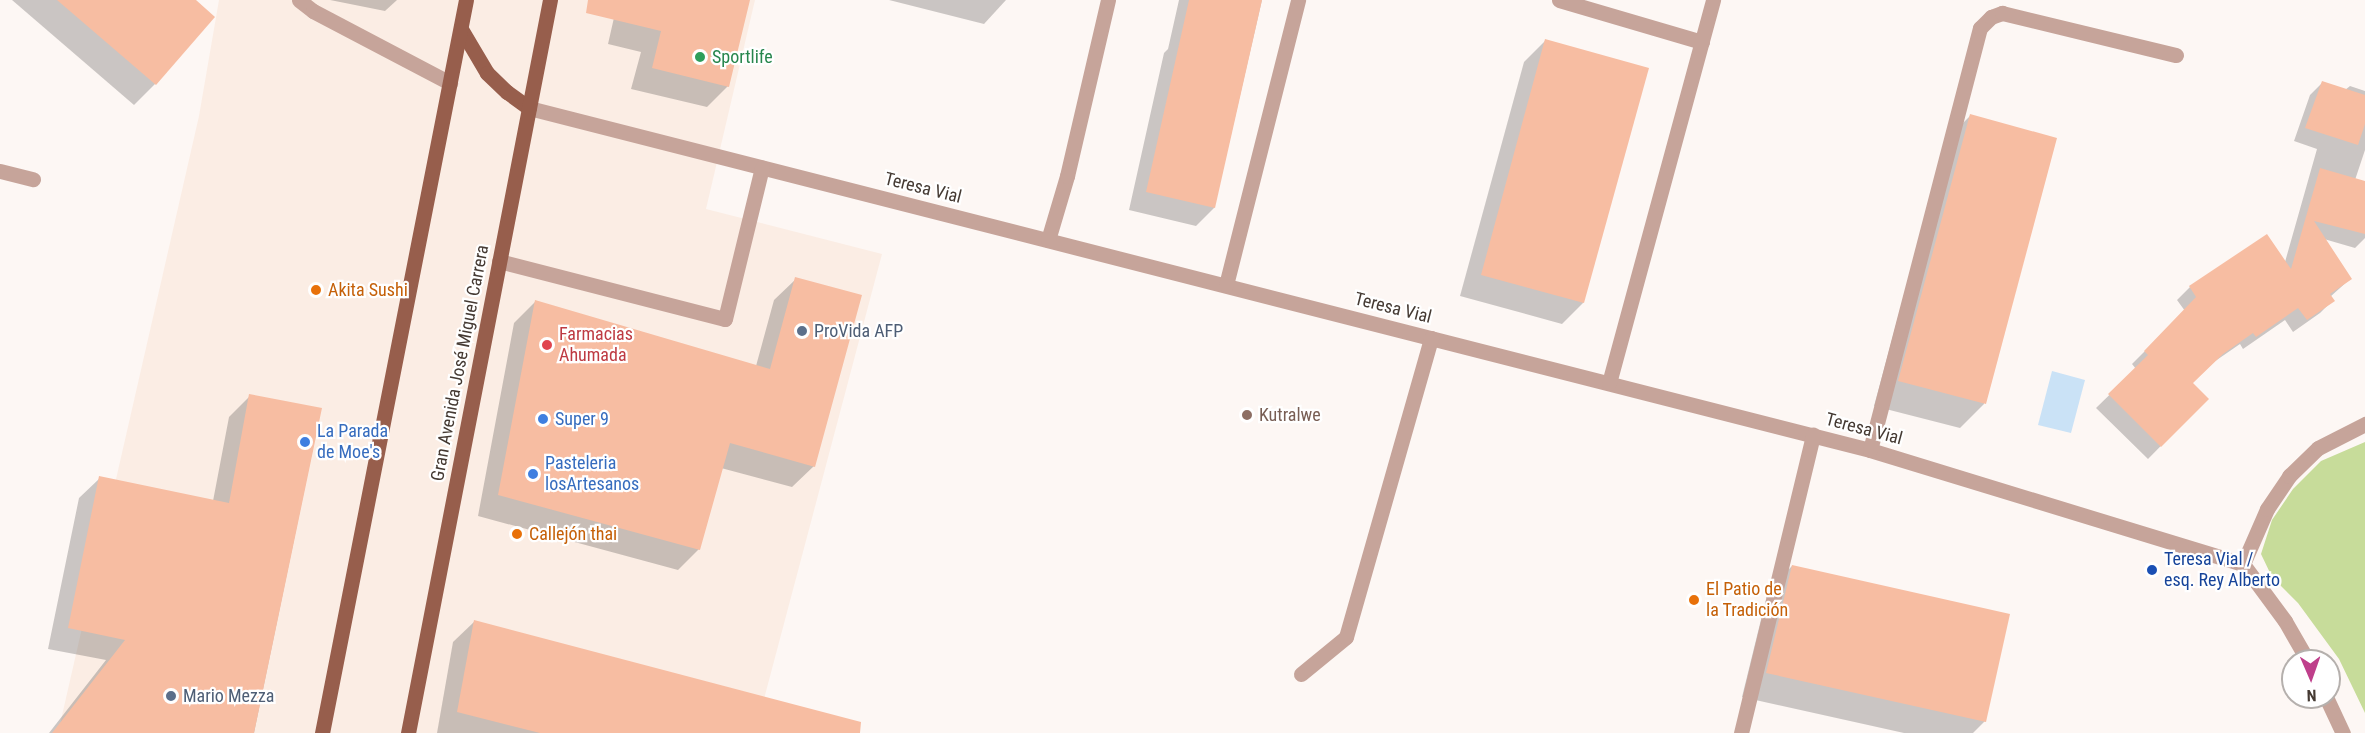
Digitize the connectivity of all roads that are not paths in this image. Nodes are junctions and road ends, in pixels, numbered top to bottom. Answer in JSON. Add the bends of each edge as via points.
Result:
{"nodes":[{"id":1,"x":299,"y":0,"type":"edge"},
{"id":2,"x":466,"y":0,"type":"edge"},
{"id":3,"x":550,"y":0,"type":"edge"},
{"id":4,"x":1108,"y":0,"type":"edge"},
{"id":5,"x":1298,"y":0,"type":"edge"},
{"id":6,"x":1559,"y":0,"type":"edge"},
{"id":7,"x":1713,"y":0,"type":"edge"},
{"id":8,"x":461,"y":29,"type":"junction"},
{"id":9,"x":1702,"y":42,"type":"junction"},
{"id":10,"x":2176,"y":55,"type":"dead end"},
{"id":11,"x":450,"y":83,"type":"junction"},
{"id":12,"x":529,"y":108,"type":"junction"},
{"id":13,"x":762,"y":167,"type":"junction"},
{"id":14,"x":0,"y":171,"type":"edge"},
{"id":15,"x":33,"y":179,"type":"dead end"},
{"id":16,"x":1048,"y":240,"type":"junction"},
{"id":17,"x":499,"y":261,"type":"junction"},
{"id":18,"x":1227,"y":285,"type":"junction"},
{"id":19,"x":1431,"y":338,"type":"junction"},
{"id":20,"x":1609,"y":383,"type":"junction"},
{"id":21,"x":2365,"y":424,"type":"edge"},
{"id":22,"x":1813,"y":435,"type":"junction"},
{"id":23,"x":1870,"y":450,"type":"junction"},
{"id":24,"x":2243,"y":564,"type":"junction"},
{"id":25,"x":2301,"y":649,"type":"edge"},
{"id":26,"x":1301,"y":674,"type":"dead end"},
{"id":27,"x":2332,"y":709,"type":"edge"},
{"id":28,"x":322,"y":733,"type":"edge"},
{"id":29,"x":408,"y":733,"type":"edge"},
{"id":30,"x":1741,"y":733,"type":"edge"},
{"id":31,"x":2343,"y":733,"type":"edge"}],
"edges":[{"from":1,"to":11,"type":"street"},
{"from":2,"to":8,"type":"main road"},
{"from":3,"to":12,"type":"main road","name":"Gran Avenida José Miguel Carrera"},
{"from":4,"to":16,"type":"street","via":[[1068,176]]},
{"from":5,"to":18,"type":"street"},
{"from":6,"to":9,"type":"street"},
{"from":7,"to":9,"type":"street"},
{"from":8,"to":11,"type":"main road"},
{"from":8,"to":12,"type":"main road","via":[[487,73]]},
{"from":9,"to":20,"type":"street"},
{"from":10,"to":23,"type":"street","via":[[2002,14],[1991,17],[1980,28]]},
{"from":11,"to":28,"type":"main road"},
{"from":12,"to":13,"type":"street","name":"Teresa Vial"},
{"from":12,"to":17,"type":"main road","name":"Gran Avenida José Miguel Carrera"},
{"from":13,"to":16,"type":"street","name":"Teresa Vial"},
{"from":13,"to":17,"type":"street","via":[[725,319]]},
{"from":14,"to":15,"type":"street"},
{"from":16,"to":18,"type":"street","name":"Teresa Vial"},
{"from":17,"to":29,"type":"main road","name":"Gran Avenida José Miguel Carrera"},
{"from":18,"to":19,"type":"street","name":"Teresa Vial"},
{"from":19,"to":20,"type":"street","name":"Teresa Vial"},
{"from":19,"to":26,"type":"street","via":[[1346,637]]},
{"from":20,"to":22,"type":"street","name":"Teresa Vial"},
{"from":21,"to":24,"type":"street","via":[[2318,448],[2289,476],[2267,510]]},
{"from":22,"to":23,"type":"street","name":"Teresa Vial"},
{"from":22,"to":30,"type":"street"},
{"from":23,"to":24,"type":"street","name":"Teresa Vial"},
{"from":24,"to":25,"type":"street"},
{"from":27,"to":31,"type":"street"}]}
